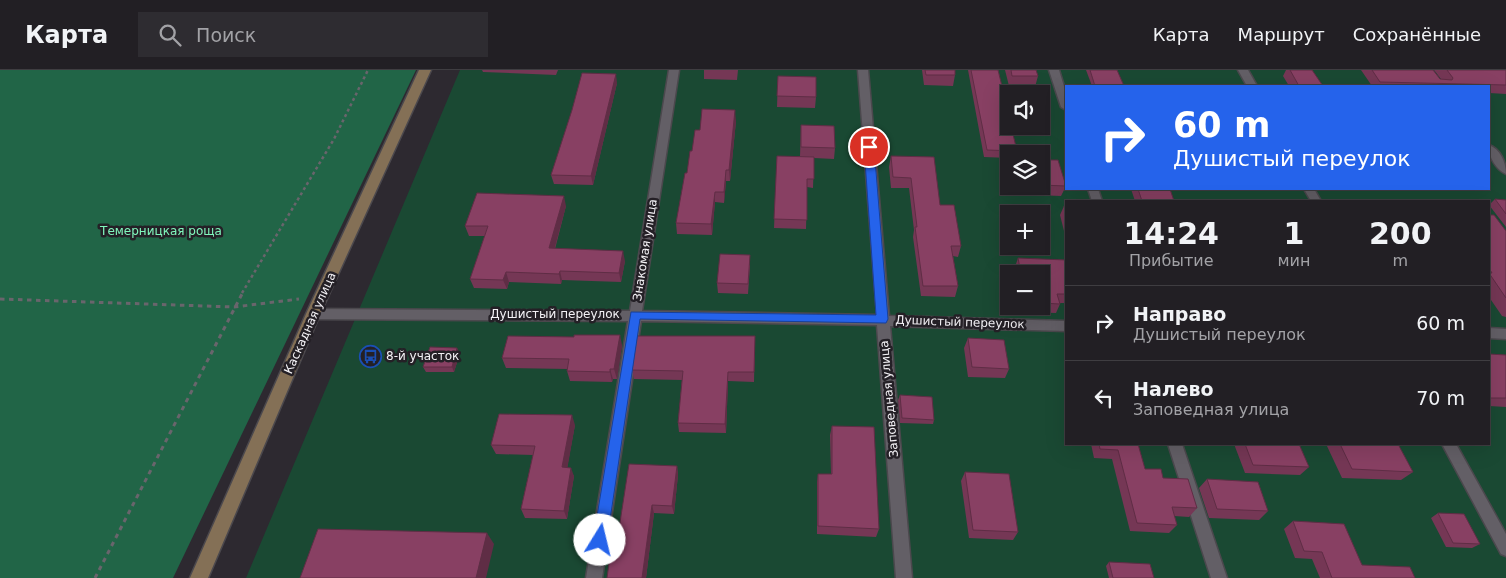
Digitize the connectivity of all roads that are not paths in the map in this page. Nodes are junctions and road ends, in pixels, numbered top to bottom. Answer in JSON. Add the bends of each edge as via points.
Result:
{"nodes":[{"id":1,"x":425,"y":70,"type":"edge"},
{"id":2,"x":674,"y":70,"type":"edge"},
{"id":3,"x":863,"y":70,"type":"edge"},
{"id":4,"x":1054,"y":70,"type":"edge"},
{"id":5,"x":1243,"y":70,"type":"edge"},
{"id":6,"x":1251,"y":85,"type":"edge"},
{"id":7,"x":1065,"y":104,"type":"edge"},
{"id":8,"x":1490,"y":149,"type":"edge"},
{"id":9,"x":1506,"y":170,"type":"edge"},
{"id":10,"x":313,"y":314,"type":"junction"},
{"id":11,"x":635,"y":315,"type":"junction"},
{"id":12,"x":882,"y":319,"type":"junction"},
{"id":13,"x":1065,"y":326,"type":"edge"},
{"id":14,"x":1490,"y":333,"type":"edge"},
{"id":15,"x":1506,"y":334,"type":"edge"},
{"id":16,"x":1175,"y":445,"type":"edge"},
{"id":17,"x":1450,"y":445,"type":"edge"},
{"id":18,"x":1506,"y":549,"type":"edge"},
{"id":19,"x":198,"y":578,"type":"edge"},
{"id":20,"x":594,"y":578,"type":"edge"},
{"id":21,"x":904,"y":578,"type":"edge"},
{"id":22,"x":1219,"y":578,"type":"edge"}],
"edges":[{"from":1,"to":10,"type":"street","name":"Каскадная улица"},
{"from":2,"to":11,"type":"lane","name":"Знакомая улица"},
{"from":3,"to":12,"type":"lane","name":"Заповедная улица"},
{"from":4,"to":7,"type":"lane"},
{"from":5,"to":6,"type":"lane"},
{"from":8,"to":9,"type":"lane"},
{"from":10,"to":11,"type":"lane","name":"Душистый переулок"},
{"from":10,"to":19,"type":"street","name":"Каскадная улица"},
{"from":11,"to":12,"type":"lane","name":"Душистый переулок"},
{"from":11,"to":20,"type":"lane","name":"Знакомая улица"},
{"from":12,"to":13,"type":"lane","name":"Душистый переулок"},
{"from":12,"to":21,"type":"lane","name":"Заповедная улица"},
{"from":14,"to":15,"type":"lane"},
{"from":16,"to":22,"type":"lane"},
{"from":17,"to":18,"type":"lane"}]}
